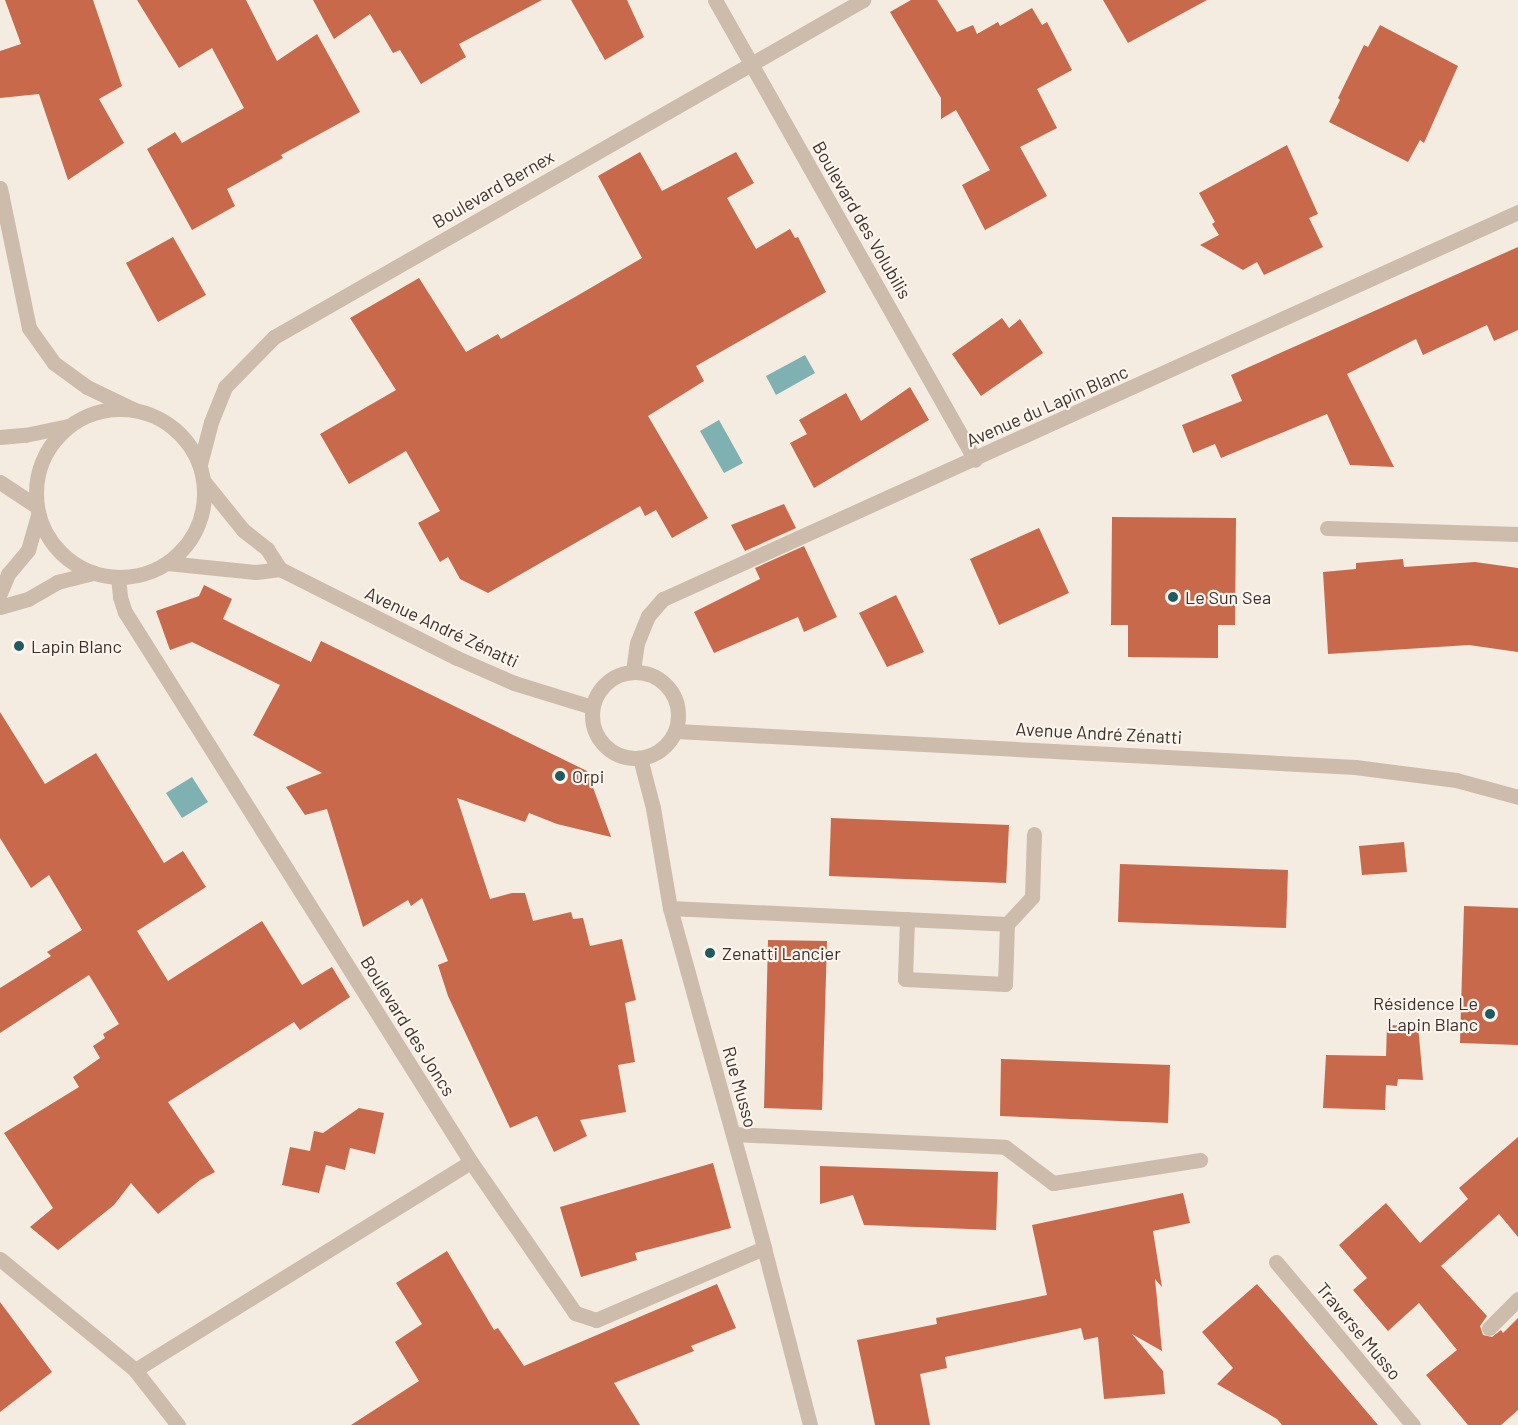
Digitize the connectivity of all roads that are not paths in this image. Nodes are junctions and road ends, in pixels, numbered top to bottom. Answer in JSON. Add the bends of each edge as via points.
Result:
{"nodes":[{"id":1,"x":715,"y":0,"type":"edge"},
{"id":2,"x":863,"y":0,"type":"edge"},
{"id":3,"x":751,"y":64,"type":"junction"},
{"id":4,"x":0,"y":188,"type":"edge"},
{"id":5,"x":1518,"y":212,"type":"edge"},
{"id":6,"x":135,"y":410,"type":"junction"},
{"id":7,"x":68,"y":426,"type":"junction"},
{"id":8,"x":0,"y":437,"type":"edge"},
{"id":9,"x":975,"y":460,"type":"junction"},
{"id":10,"x":200,"y":464,"type":"junction"},
{"id":11,"x":0,"y":482,"type":"edge"},
{"id":12,"x":205,"y":483,"type":"junction"},
{"id":13,"x":37,"y":511,"type":"junction"},
{"id":14,"x":1327,"y":528,"type":"dead end"},
{"id":15,"x":1518,"y":534,"type":"edge"},
{"id":16,"x":167,"y":564,"type":"junction"},
{"id":17,"x":280,"y":569,"type":"junction"},
{"id":18,"x":94,"y":573,"type":"junction"},
{"id":19,"x":118,"y":577,"type":"junction"},
{"id":20,"x":0,"y":593,"type":"edge"},
{"id":21,"x":0,"y":607,"type":"edge"},
{"id":22,"x":633,"y":671,"type":"junction"},
{"id":23,"x":592,"y":707,"type":"junction"},
{"id":24,"x":676,"y":731,"type":"junction"},
{"id":25,"x":640,"y":758,"type":"junction"},
{"id":26,"x":1518,"y":797,"type":"edge"},
{"id":27,"x":1034,"y":834,"type":"dead end"},
{"id":28,"x":670,"y":908,"type":"junction"},
{"id":29,"x":907,"y":919,"type":"junction"},
{"id":30,"x":1007,"y":924,"type":"junction"},
{"id":31,"x":733,"y":1134,"type":"junction"},
{"id":32,"x":1200,"y":1160,"type":"dead end"},
{"id":33,"x":471,"y":1162,"type":"junction"},
{"id":34,"x":764,"y":1248,"type":"junction"},
{"id":35,"x":0,"y":1259,"type":"edge"},
{"id":36,"x":1276,"y":1262,"type":"dead end"},
{"id":37,"x":1518,"y":1299,"type":"edge"},
{"id":38,"x":1489,"y":1329,"type":"dead end"},
{"id":39,"x":135,"y":1370,"type":"junction"},
{"id":40,"x":178,"y":1425,"type":"edge"},
{"id":41,"x":810,"y":1425,"type":"edge"},
{"id":42,"x":1413,"y":1425,"type":"edge"}],
"edges":[{"from":1,"to":3,"type":"street","name":"Boulevard des Volubilis"},
{"from":2,"to":3,"type":"street","name":"Boulevard Bernex"},
{"from":3,"to":9,"type":"street","name":"Boulevard des Volubilis"},
{"from":3,"to":10,"type":"street","name":"Boulevard Bernex","via":[[274,337],[225,387]]},
{"from":4,"to":6,"type":"street","via":[[29,328],[54,363],[87,387]]},
{"from":5,"to":9,"type":"street","name":"Avenue du Lapin Blanc"},
{"from":6,"to":7,"type":"street","via":[[111,409]]},
{"from":6,"to":10,"type":"street","via":[[163,420],[185,438]]},
{"from":7,"to":8,"type":"street"},
{"from":7,"to":13,"type":"street","via":[[52,442],[42,462],[36,483]]},
{"from":9,"to":22,"type":"street","name":"Avenue du Lapin Blanc","via":[[663,599],[648,616],[637,643]]},
{"from":10,"to":12,"type":"street"},
{"from":11,"to":13,"type":"street"},
{"from":12,"to":16,"type":"street","via":[[202,514],[194,533]]},
{"from":12,"to":17,"type":"street","name":"Avenue André Zénatti","via":[[243,530],[267,549]]},
{"from":13,"to":18,"type":"street","via":[[50,541],[70,561]]},
{"from":13,"to":20,"type":"street","via":[[28,550],[8,574]]},
{"from":14,"to":15,"type":"street"},
{"from":16,"to":17,"type":"street","via":[[256,572]]},
{"from":16,"to":19,"type":"street","via":[[144,574]]},
{"from":17,"to":23,"type":"street","name":"Avenue André Zénatti","via":[[457,658],[514,683]]},
{"from":18,"to":19,"type":"street"},
{"from":18,"to":21,"type":"street","via":[[57,582],[28,599]]},
{"from":19,"to":33,"type":"street","name":"Boulevard des Joncs","via":[[125,612]]},
{"from":22,"to":23,"type":"street","via":[[606,682]]},
{"from":22,"to":24,"type":"street","via":[[661,679],[671,689],[679,717]]},
{"from":23,"to":25,"type":"street","via":[[596,734],[603,744],[626,757]]},
{"from":24,"to":25,"type":"street","via":[[655,753]]},
{"from":24,"to":26,"type":"street","name":"Avenue André Zénatti","via":[[1355,767],[1456,780]]},
{"from":25,"to":28,"type":"street","name":"Rue Musso"},
{"from":27,"to":30,"type":"street","via":[[1032,897]]},
{"from":28,"to":29,"type":"street"},
{"from":28,"to":31,"type":"street","name":"Rue Musso"},
{"from":29,"to":30,"type":"street"},
{"from":29,"to":30,"type":"street","via":[[905,979],[1005,984]]},
{"from":31,"to":32,"type":"street","via":[[1005,1147],[1053,1183]]},
{"from":31,"to":34,"type":"street","name":"Rue Musso"},
{"from":33,"to":34,"type":"street","name":"Boulevard des Joncs","via":[[575,1314],[596,1320]]},
{"from":33,"to":39,"type":"street"},
{"from":34,"to":41,"type":"street","name":"Rue Musso"},
{"from":35,"to":39,"type":"street"},
{"from":36,"to":42,"type":"street","name":"Traverse Musso"},
{"from":37,"to":38,"type":"street"},
{"from":39,"to":40,"type":"street"}]}
